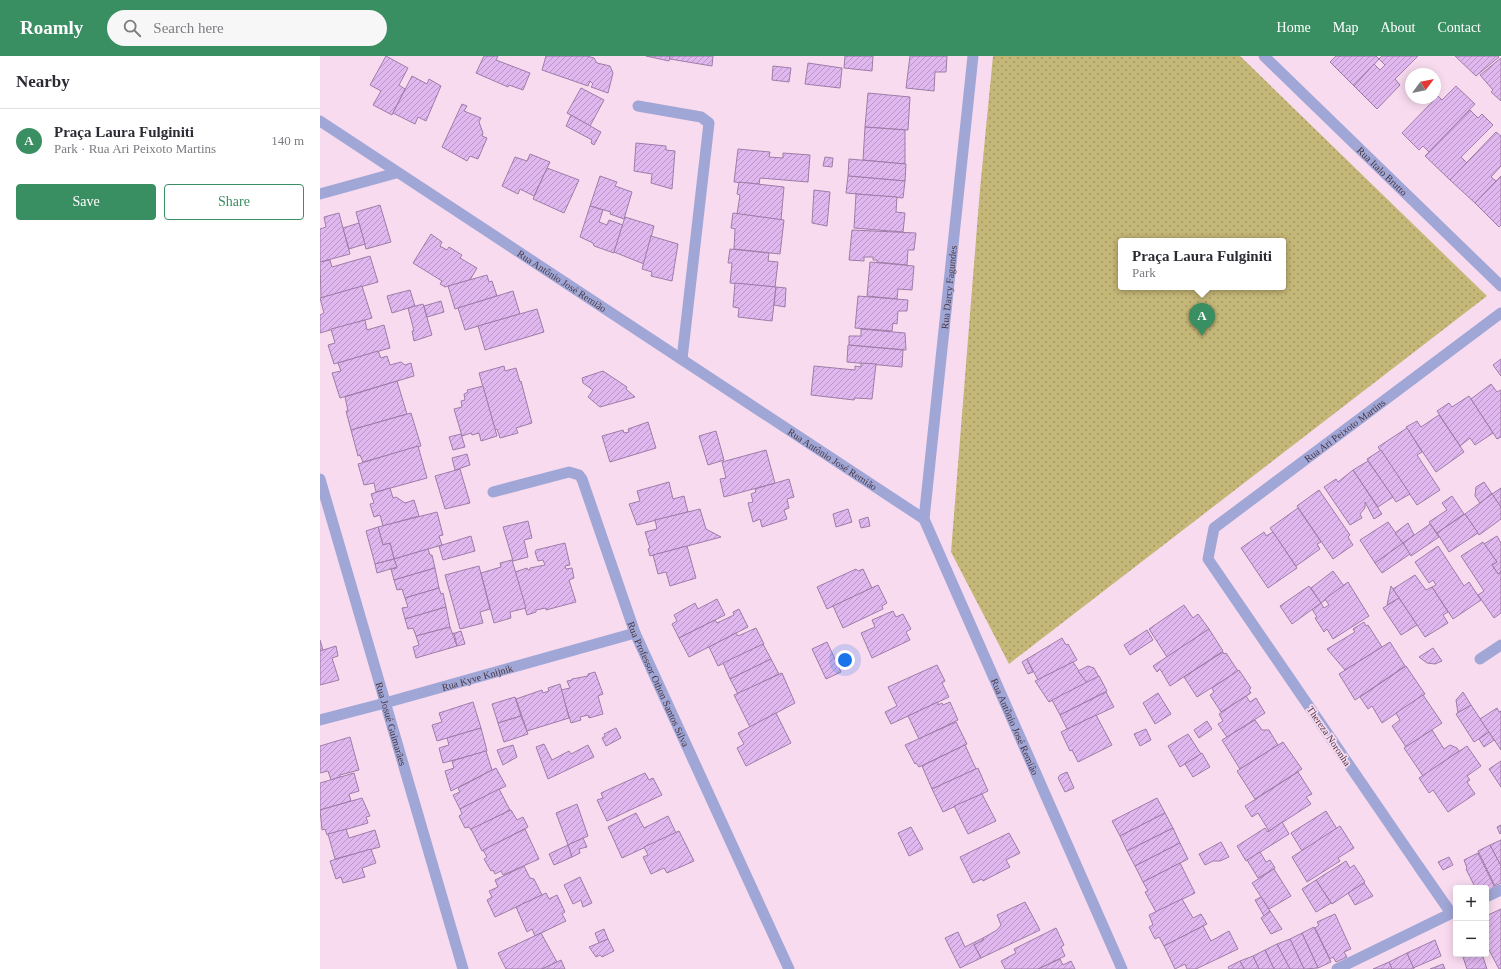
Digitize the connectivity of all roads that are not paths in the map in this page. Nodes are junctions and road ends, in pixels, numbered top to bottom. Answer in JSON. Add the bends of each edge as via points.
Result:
{"nodes":[{"id":1,"x":973,"y":56,"type":"edge"},
{"id":2,"x":1264,"y":56,"type":"edge"},
{"id":3,"x":638,"y":106,"type":"dead end"},
{"id":4,"x":320,"y":122,"type":"edge"},
{"id":5,"x":396,"y":173,"type":"junction"},
{"id":6,"x":320,"y":194,"type":"edge"},
{"id":7,"x":1501,"y":286,"type":"edge"},
{"id":8,"x":1501,"y":313,"type":"edge"},
{"id":9,"x":682,"y":359,"type":"junction"},
{"id":10,"x":320,"y":479,"type":"edge"},
{"id":11,"x":493,"y":492,"type":"dead end"},
{"id":12,"x":924,"y":519,"type":"junction"},
{"id":13,"x":1208,"y":559,"type":"joint"},
{"id":14,"x":635,"y":633,"type":"junction"},
{"id":15,"x":1501,"y":644,"type":"edge"},
{"id":16,"x":1480,"y":659,"type":"dead end"},
{"id":17,"x":386,"y":704,"type":"junction"},
{"id":18,"x":320,"y":720,"type":"edge"},
{"id":19,"x":1501,"y":890,"type":"edge"},
{"id":20,"x":1489,"y":896,"type":"edge"},
{"id":21,"x":1453,"y":911,"type":"edge"},
{"id":22,"x":1453,"y":912,"type":"edge"},
{"id":23,"x":463,"y":969,"type":"edge"},
{"id":24,"x":789,"y":969,"type":"edge"},
{"id":25,"x":1122,"y":969,"type":"edge"},
{"id":26,"x":1337,"y":969,"type":"edge"}],
"edges":[{"from":1,"to":12,"type":"street","name":"Rua Darcy Fagundes"},
{"from":2,"to":7,"type":"street","name":"Rua Italo Brutto"},
{"from":3,"to":9,"type":"street","via":[[701,117],[708,123]]},
{"from":4,"to":5,"type":"street","name":"Rua Antônio José Remião"},
{"from":5,"to":6,"type":"street"},
{"from":5,"to":9,"type":"street","name":"Rua Antônio José Remião"},
{"from":8,"to":13,"type":"street","name":"Rua Ari Peixoto Martins","via":[[1214,528]]},
{"from":9,"to":12,"type":"street","name":"Rua Antônio José Remião"},
{"from":10,"to":17,"type":"street","name":"Rua Josué Guimarães"},
{"from":11,"to":14,"type":"street","name":"Rua Professor Othon Santos Silva","via":[[570,472],[579,475]]},
{"from":12,"to":25,"type":"street","name":"Rua Antônio José Remião"},
{"from":13,"to":21,"type":"street","name":"Thereza Noronha","via":[[1419,867]]},
{"from":14,"to":17,"type":"street","name":"Rua Kyve Knijnik"},
{"from":14,"to":24,"type":"street","name":"Rua Professor Othon Santos Silva"},
{"from":15,"to":16,"type":"street"},
{"from":17,"to":18,"type":"street","name":"Rua Kyve Knijnik"},
{"from":17,"to":23,"type":"street","name":"Rua Josué Guimarães"},
{"from":19,"to":20,"type":"street"},
{"from":22,"to":26,"type":"street"}]}
